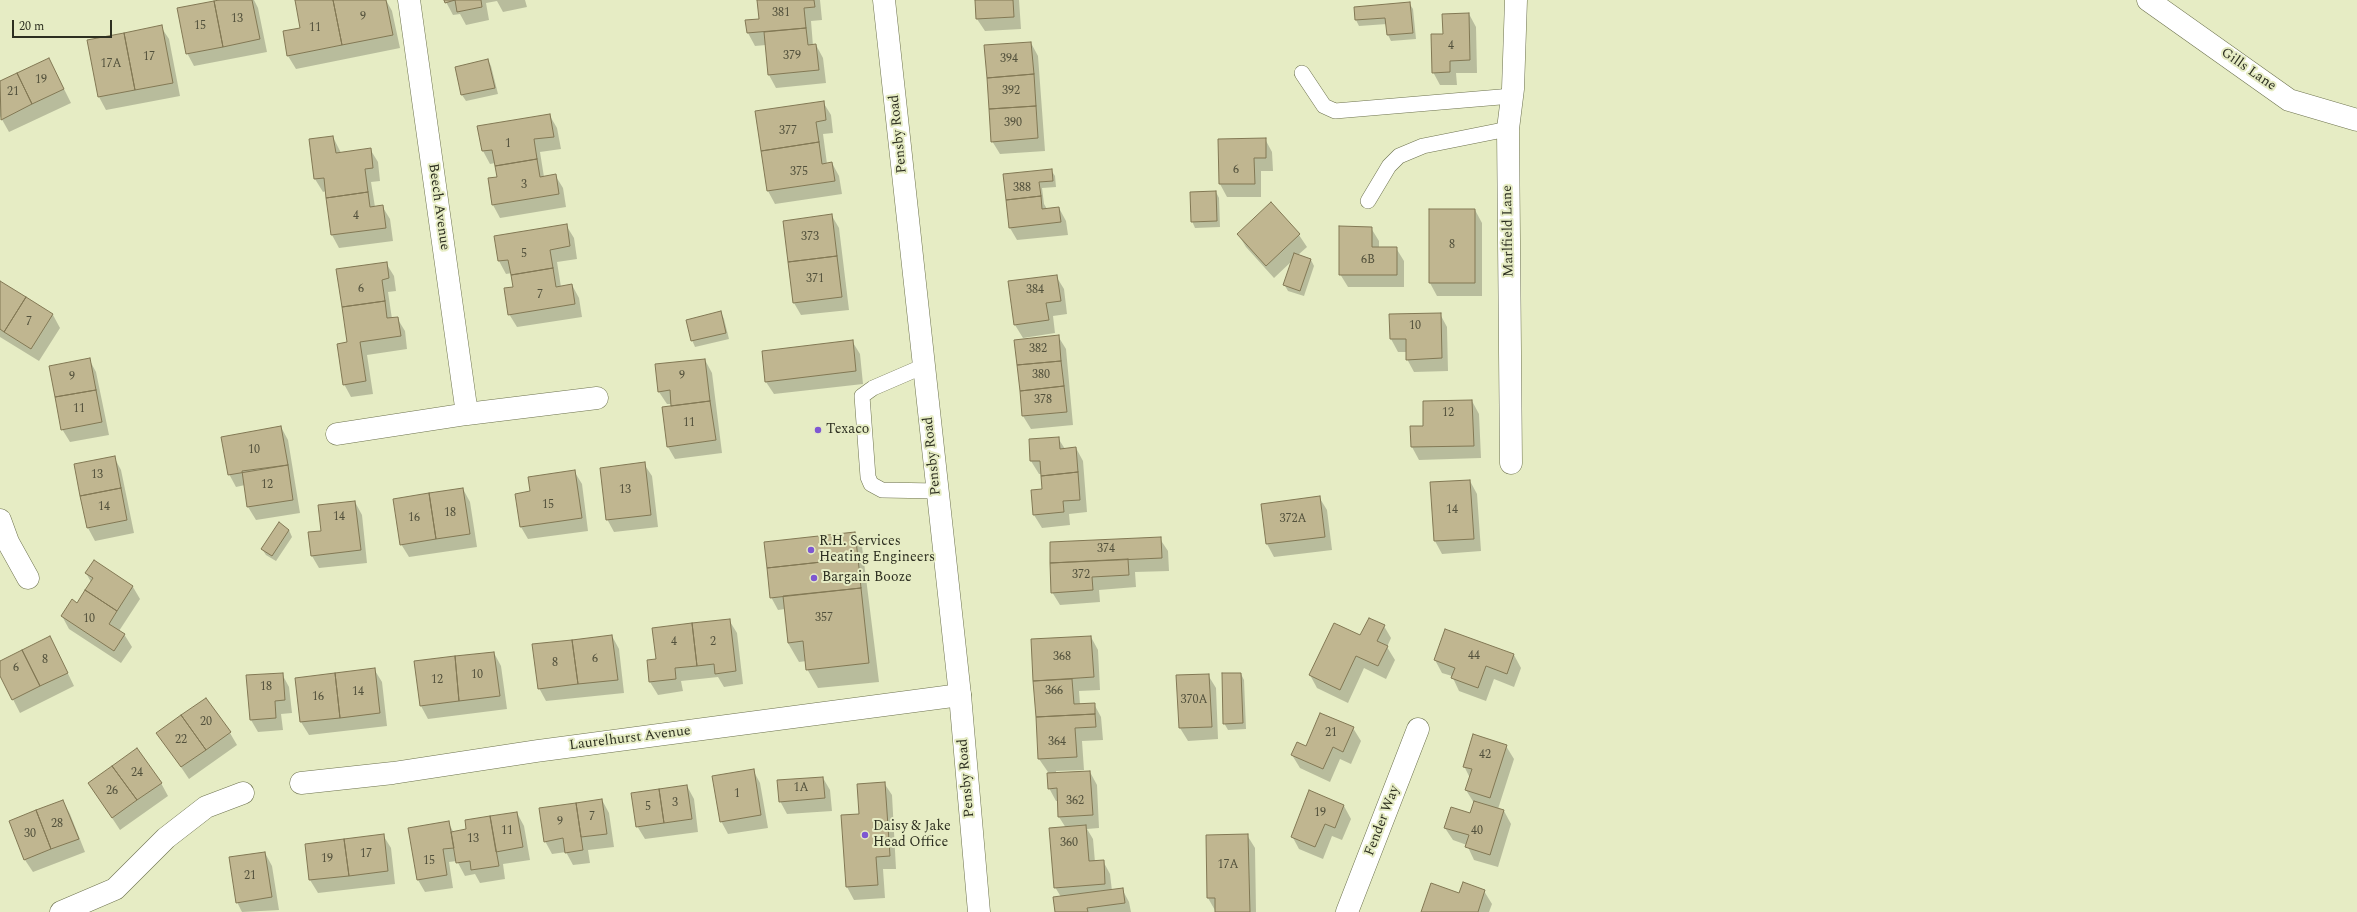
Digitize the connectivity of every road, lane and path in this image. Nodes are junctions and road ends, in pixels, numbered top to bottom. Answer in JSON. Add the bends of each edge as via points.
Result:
{"nodes":[{"id":1,"x":409,"y":0,"type":"edge"},
{"id":2,"x":884,"y":0,"type":"edge"},
{"id":3,"x":1516,"y":0,"type":"edge"},
{"id":4,"x":2148,"y":0,"type":"edge"},
{"id":5,"x":1302,"y":73,"type":"dead end"},
{"id":6,"x":1512,"y":96,"type":"junction"},
{"id":7,"x":2357,"y":120,"type":"edge"},
{"id":8,"x":1508,"y":129,"type":"junction"},
{"id":9,"x":1368,"y":201,"type":"dead end"},
{"id":10,"x":924,"y":366,"type":"junction"},
{"id":11,"x":597,"y":398,"type":"dead end"},
{"id":12,"x":468,"y":414,"type":"junction"},
{"id":13,"x":337,"y":434,"type":"dead end"},
{"id":14,"x":1511,"y":463,"type":"dead end"},
{"id":15,"x":937,"y":491,"type":"junction"},
{"id":16,"x":0,"y":520,"type":"edge"},
{"id":17,"x":28,"y":578,"type":"dead end"},
{"id":18,"x":960,"y":695,"type":"junction"},
{"id":19,"x":1418,"y":729,"type":"dead end"},
{"id":20,"x":301,"y":783,"type":"dead end"},
{"id":21,"x":243,"y":793,"type":"dead end"},
{"id":22,"x":61,"y":912,"type":"edge"},
{"id":23,"x":979,"y":912,"type":"edge"},
{"id":24,"x":1347,"y":912,"type":"edge"}],
"edges":[{"from":1,"to":12,"type":"street","name":"Beech Avenue"},
{"from":2,"to":10,"type":"street","name":"Pensby Road"},
{"from":3,"to":6,"type":"street","name":"Marlfield Lane"},
{"from":4,"to":7,"type":"street","name":"Gills Lane","via":[[2289,100]]},
{"from":5,"to":6,"type":"lane","via":[[1324,106],[1335,111]]},
{"from":6,"to":8,"type":"street","name":"Marlfield Lane"},
{"from":8,"to":9,"type":"lane","via":[[1423,146],[1399,156],[1389,166]]},
{"from":8,"to":14,"type":"street","name":"Marlfield Lane"},
{"from":10,"to":15,"type":"street","name":"Pensby Road"},
{"from":10,"to":15,"type":"lane","via":[[873,388],[862,396],[868,477],[871,484],[882,490]]},
{"from":11,"to":12,"type":"street"},
{"from":12,"to":13,"type":"street"},
{"from":15,"to":18,"type":"street","name":"Pensby Road"},
{"from":16,"to":17,"type":"street","via":[[8,542]]},
{"from":18,"to":20,"type":"street","name":"Laurelhurst Avenue","via":[[544,750],[393,773]]},
{"from":18,"to":23,"type":"street","name":"Pensby Road"},
{"from":19,"to":24,"type":"street","name":"Fender Way"},
{"from":21,"to":22,"type":"street","via":[[206,807],[166,838],[114,889]]}]}
